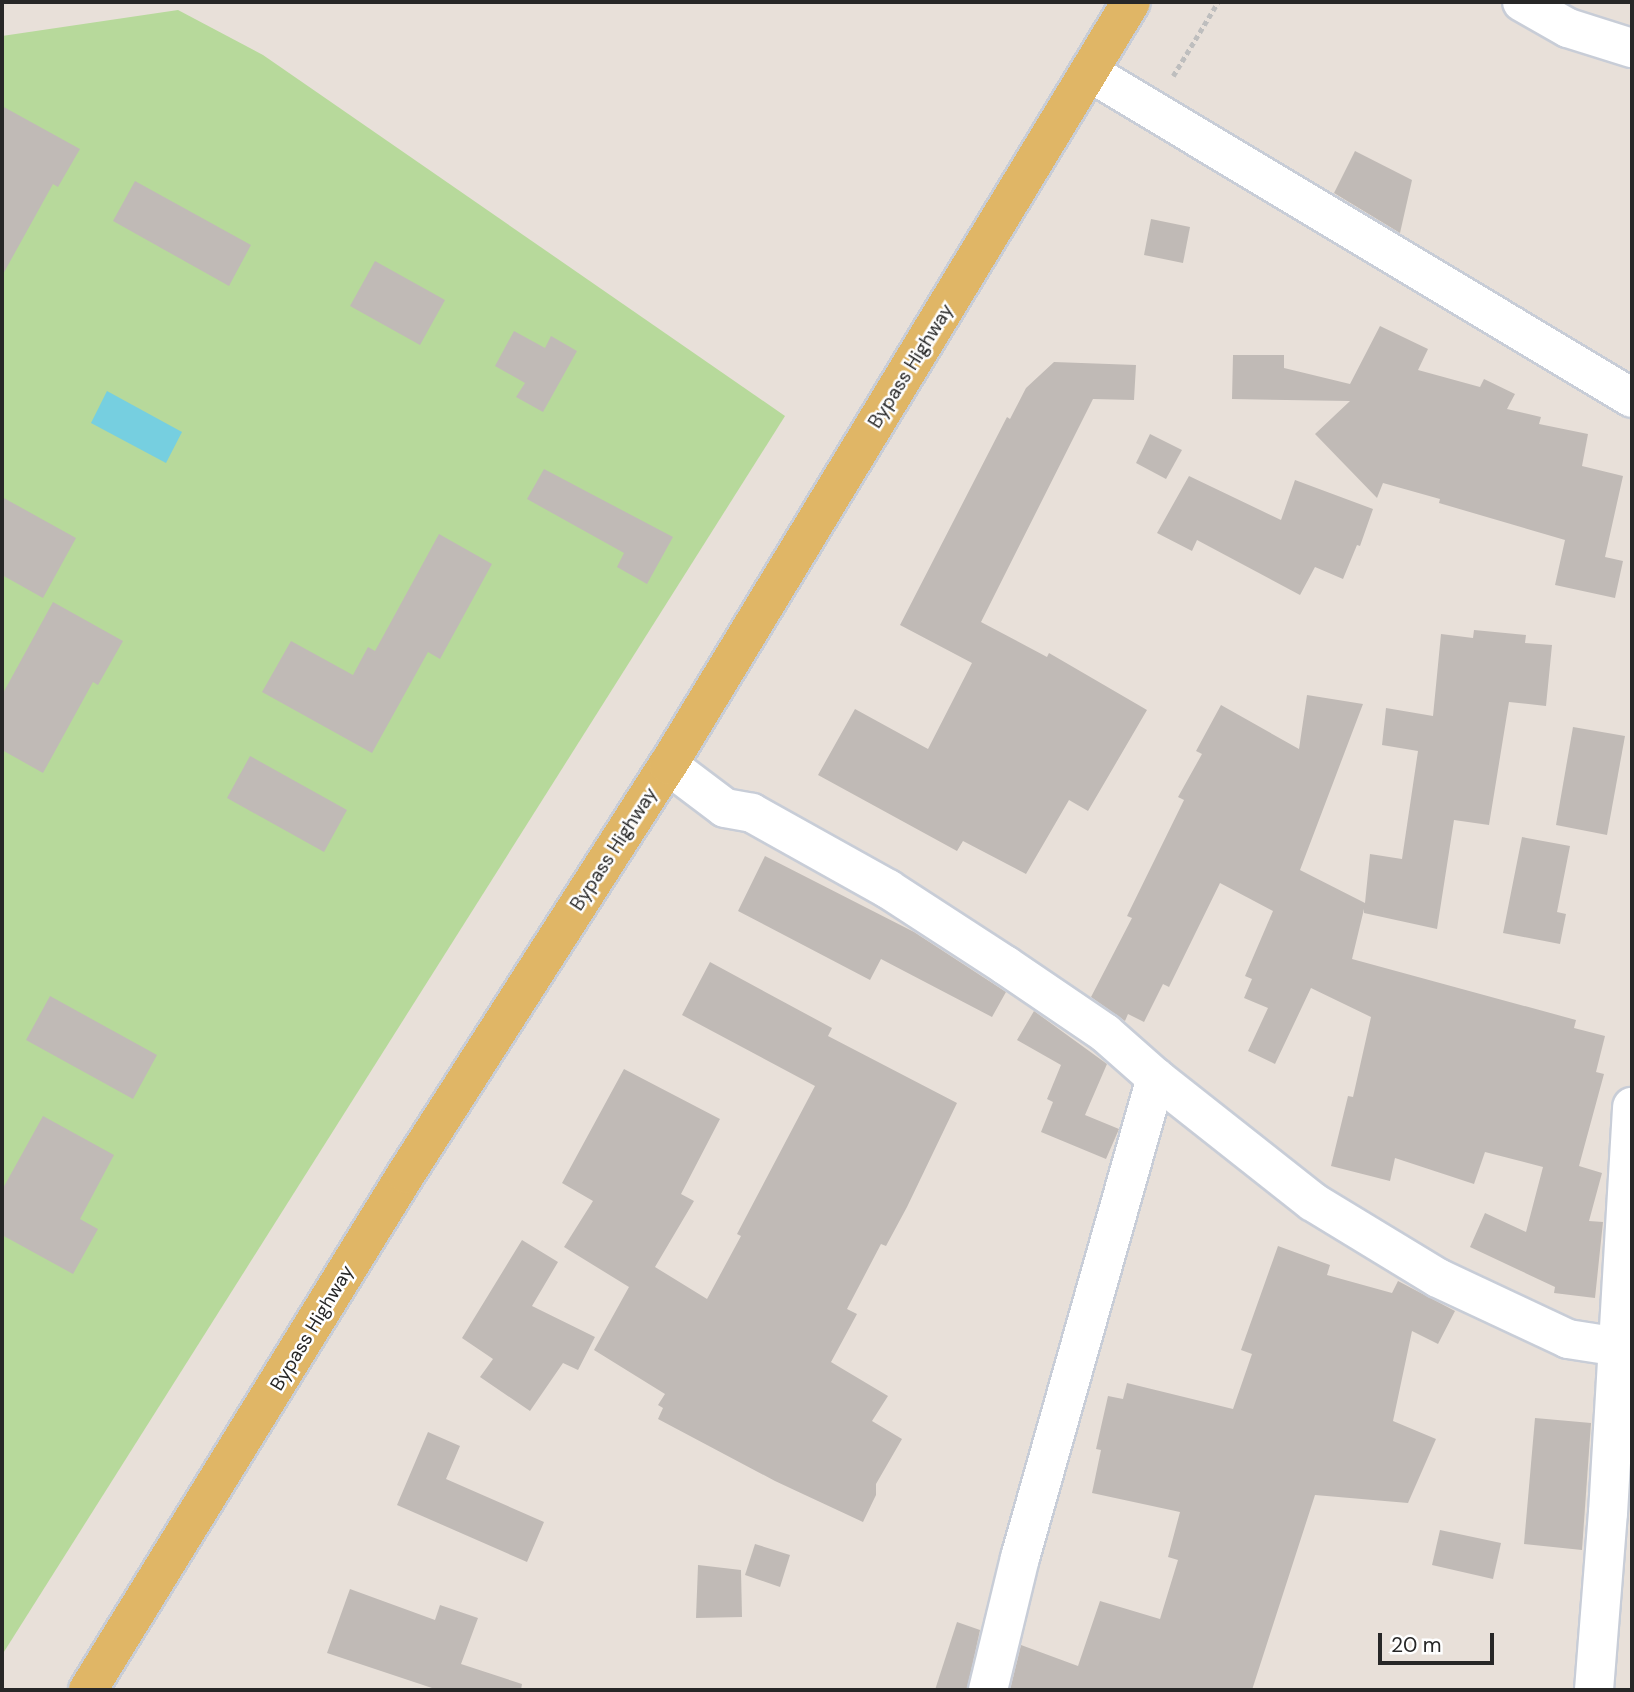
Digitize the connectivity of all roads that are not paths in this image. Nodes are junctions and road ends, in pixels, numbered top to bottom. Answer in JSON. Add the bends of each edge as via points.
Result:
{"nodes":[{"id":1,"x":1131,"y":2,"type":"edge"},
{"id":2,"x":1522,"y":2,"type":"edge"},
{"id":3,"x":1632,"y":47,"type":"edge"},
{"id":4,"x":1089,"y":72,"type":"junction"},
{"id":5,"x":1632,"y":398,"type":"edge"},
{"id":6,"x":668,"y":765,"type":"junction"},
{"id":7,"x":1156,"y":1078,"type":"junction"},
{"id":8,"x":1632,"y":1107,"type":"edge"},
{"id":9,"x":1624,"y":1348,"type":"edge"},
{"id":10,"x":88,"y":1690,"type":"edge"},
{"id":11,"x":988,"y":1690,"type":"edge"},
{"id":12,"x":1594,"y":1690,"type":"edge"}],
"edges":[{"from":1,"to":4,"type":"main road","name":"Bypass Highway"},
{"from":2,"to":3,"type":"street","via":[[1568,28]]},
{"from":4,"to":5,"type":"street"},
{"from":4,"to":6,"type":"main road","name":"Bypass Highway"},
{"from":6,"to":7,"type":"street","via":[[725,808],[752,813],[888,889],[1105,1033]]},
{"from":6,"to":10,"type":"main road","name":"Bypass Highway","via":[[406,1174]]},
{"from":7,"to":9,"type":"street","via":[[1313,1202],[1438,1278],[1568,1339]]},
{"from":7,"to":11,"type":"street","via":[[1056,1423]]},
{"from":8,"to":9,"type":"street"},
{"from":9,"to":12,"type":"street"}]}
